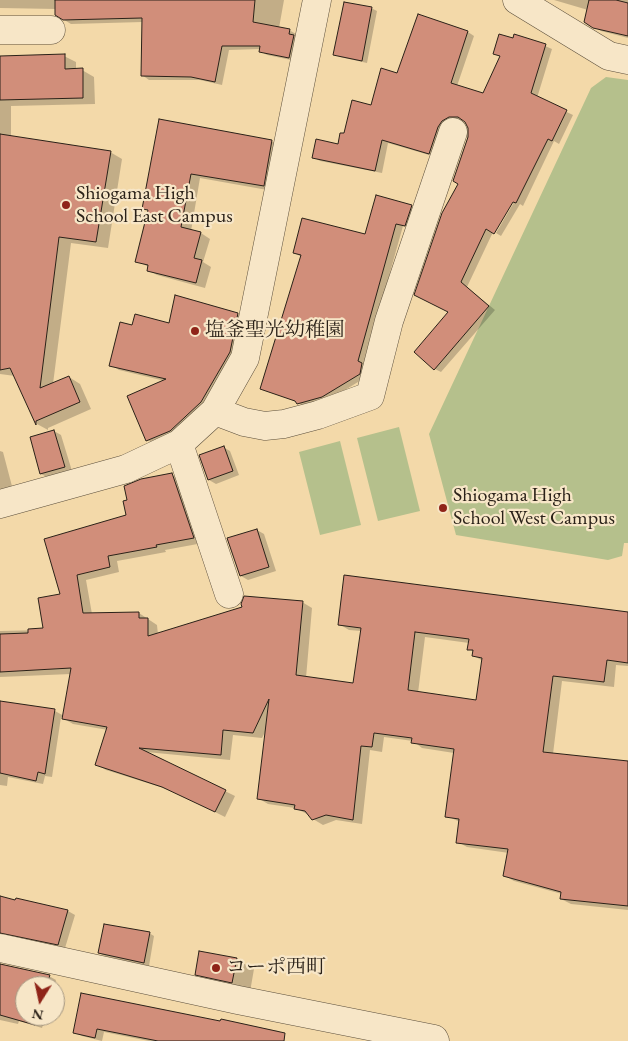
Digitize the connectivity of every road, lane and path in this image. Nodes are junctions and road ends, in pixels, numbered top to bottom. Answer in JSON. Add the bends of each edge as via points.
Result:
{"nodes":[{"id":1,"x":317,"y":0,"type":"edge"},
{"id":2,"x":517,"y":0,"type":"edge"},
{"id":3,"x":0,"y":30,"type":"edge"},
{"id":4,"x":52,"y":30,"type":"dead end"},
{"id":5,"x":628,"y":60,"type":"edge"},
{"id":6,"x":453,"y":132,"type":"dead end"},
{"id":7,"x":216,"y":410,"type":"junction"},
{"id":8,"x":179,"y":444,"type":"junction"},
{"id":9,"x":0,"y":504,"type":"edge"},
{"id":10,"x":229,"y":594,"type":"dead end"},
{"id":11,"x":0,"y":948,"type":"edge"},
{"id":12,"x":435,"y":1040,"type":"edge"}],
"edges":[{"from":1,"to":7,"type":"street","via":[[245,358]]},
{"from":2,"to":5,"type":"street","via":[[609,56]]},
{"from":3,"to":4,"type":"street"},
{"from":6,"to":7,"type":"street","via":[[389,321],[370,396],[318,415],[265,426],[244,422]]},
{"from":7,"to":8,"type":"street"},
{"from":8,"to":9,"type":"street","via":[[126,469]]},
{"from":8,"to":10,"type":"street"},
{"from":11,"to":12,"type":"street"}]}
